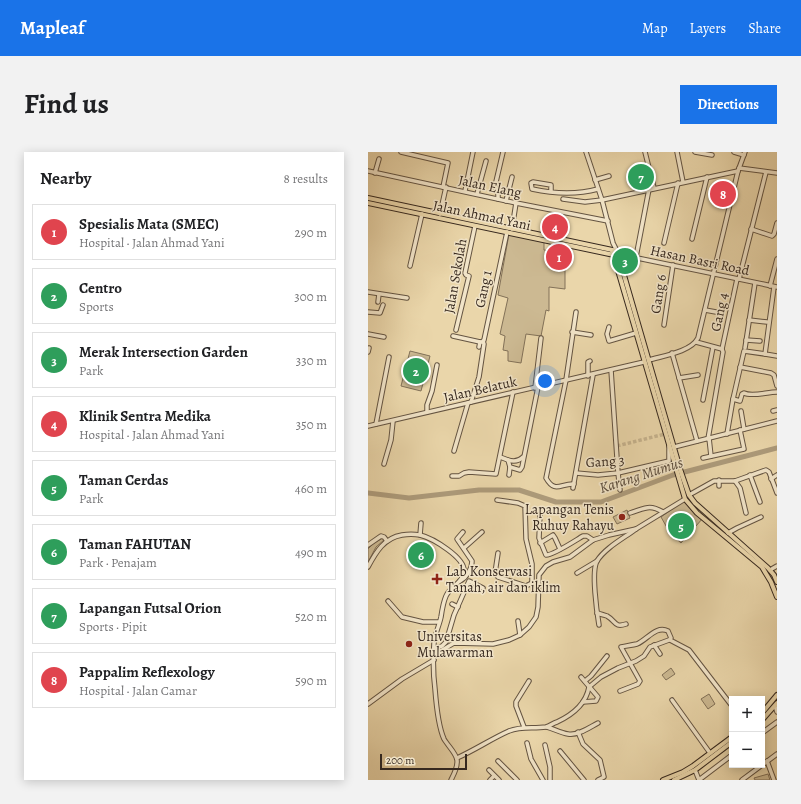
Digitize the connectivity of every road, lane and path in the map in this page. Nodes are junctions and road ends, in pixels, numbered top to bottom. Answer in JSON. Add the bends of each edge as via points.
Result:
{"nodes":[{"id":1,"x":401,"y":152,"type":"edge"},
{"id":2,"x":473,"y":152,"type":"edge"},
{"id":3,"x":503,"y":152,"type":"edge"},
{"id":4,"x":586,"y":152,"type":"edge"},
{"id":5,"x":645,"y":152,"type":"edge"},
{"id":6,"x":677,"y":152,"type":"edge"},
{"id":7,"x":695,"y":152,"type":"edge"},
{"id":8,"x":734,"y":152,"type":"edge"},
{"id":9,"x":744,"y":154,"type":"edge"},
{"id":10,"x":712,"y":155,"type":"dead end"},
{"id":11,"x":378,"y":159,"type":"dead end"},
{"id":12,"x":486,"y":161,"type":"dead end"},
{"id":13,"x":739,"y":170,"type":"junction"},
{"id":14,"x":368,"y":171,"type":"edge"},
{"id":15,"x":766,"y":172,"type":"junction"},
{"id":16,"x":375,"y":173,"type":"junction"},
{"id":17,"x":777,"y":173,"type":"edge"},
{"id":18,"x":512,"y":176,"type":"dead end"},
{"id":19,"x":609,"y":176,"type":"dead end"},
{"id":20,"x":707,"y":177,"type":"junction"},
{"id":21,"x":595,"y":180,"type":"junction"},
{"id":22,"x":683,"y":182,"type":"junction"},
{"id":23,"x":678,"y":183,"type":"junction"},
{"id":24,"x":542,"y":184,"type":"junction"},
{"id":25,"x":444,"y":187,"type":"junction"},
{"id":26,"x":654,"y":188,"type":"junction"},
{"id":27,"x":598,"y":189,"type":"junction"},
{"id":28,"x":649,"y":189,"type":"junction"},
{"id":29,"x":541,"y":191,"type":"junction"},
{"id":30,"x":465,"y":192,"type":"junction"},
{"id":31,"x":551,"y":192,"type":"junction"},
{"id":32,"x":477,"y":194,"type":"junction"},
{"id":33,"x":368,"y":198,"type":"edge"},
{"id":34,"x":498,"y":199,"type":"junction"},
{"id":35,"x":563,"y":199,"type":"dead end"},
{"id":36,"x":602,"y":200,"type":"junction"},
{"id":37,"x":506,"y":201,"type":"junction"},
{"id":38,"x":368,"y":203,"type":"edge"},
{"id":39,"x":516,"y":203,"type":"junction"},
{"id":40,"x":422,"y":214,"type":"junction"},
{"id":41,"x":440,"y":214,"type":"junction"},
{"id":42,"x":608,"y":221,"type":"junction"},
{"id":43,"x":777,"y":223,"type":"edge"},
{"id":44,"x":475,"y":226,"type":"junction"},
{"id":45,"x":512,"y":229,"type":"junction"},
{"id":46,"x":751,"y":229,"type":"junction"},
{"id":47,"x":507,"y":232,"type":"junction"},
{"id":48,"x":692,"y":239,"type":"dead end"},
{"id":49,"x":664,"y":243,"type":"dead end"},
{"id":50,"x":613,"y":244,"type":"junction"},
{"id":51,"x":612,"y":250,"type":"junction"},
{"id":52,"x":617,"y":254,"type":"junction"},
{"id":53,"x":634,"y":257,"type":"junction"},
{"id":54,"x":777,"y":259,"type":"edge"},
{"id":55,"x":673,"y":265,"type":"junction"},
{"id":56,"x":410,"y":266,"type":"dead end"},
{"id":57,"x":623,"y":269,"type":"junction"},
{"id":58,"x":713,"y":274,"type":"junction"},
{"id":59,"x":738,"y":279,"type":"junction"},
{"id":60,"x":755,"y":283,"type":"junction"},
{"id":61,"x":773,"y":287,"type":"edge"},
{"id":62,"x":368,"y":292,"type":"edge"},
{"id":63,"x":379,"y":294,"type":"junction"},
{"id":64,"x":406,"y":298,"type":"dead end"},
{"id":65,"x":378,"y":302,"type":"dead end"},
{"id":66,"x":383,"y":306,"type":"dead end"},
{"id":67,"x":705,"y":310,"type":"junction"},
{"id":68,"x":368,"y":312,"type":"edge"},
{"id":69,"x":576,"y":312,"type":"dead end"},
{"id":70,"x":716,"y":312,"type":"dead end"},
{"id":71,"x":749,"y":320,"type":"junction"},
{"id":72,"x":768,"y":322,"type":"dead end"},
{"id":73,"x":664,"y":325,"type":"dead end"},
{"id":74,"x":609,"y":327,"type":"dead end"},
{"id":75,"x":456,"y":330,"type":"dead end"},
{"id":76,"x":572,"y":332,"type":"junction"},
{"id":77,"x":639,"y":332,"type":"junction"},
{"id":78,"x":368,"y":334,"type":"edge"},
{"id":79,"x":591,"y":335,"type":"dead end"},
{"id":80,"x":453,"y":336,"type":"dead end"},
{"id":81,"x":384,"y":337,"type":"dead end"},
{"id":82,"x":541,"y":338,"type":"dead end"},
{"id":83,"x":746,"y":340,"type":"junction"},
{"id":84,"x":481,"y":341,"type":"junction"},
{"id":85,"x":760,"y":341,"type":"dead end"},
{"id":86,"x":696,"y":342,"type":"junction"},
{"id":87,"x":478,"y":347,"type":"dead end"},
{"id":88,"x":714,"y":347,"type":"junction"},
{"id":89,"x":369,"y":348,"type":"dead end"},
{"id":90,"x":745,"y":348,"type":"dead end"},
{"id":91,"x":722,"y":349,"type":"junction"},
{"id":92,"x":368,"y":352,"type":"edge"},
{"id":93,"x":672,"y":353,"type":"junction"},
{"id":94,"x":765,"y":354,"type":"junction"},
{"id":95,"x":777,"y":356,"type":"edge"},
{"id":96,"x":389,"y":358,"type":"dead end"},
{"id":97,"x":590,"y":361,"type":"dead end"},
{"id":98,"x":647,"y":361,"type":"junction"},
{"id":99,"x":437,"y":365,"type":"dead end"},
{"id":100,"x":740,"y":367,"type":"junction"},
{"id":101,"x":610,"y":370,"type":"junction"},
{"id":102,"x":698,"y":374,"type":"dead end"},
{"id":103,"x":593,"y":375,"type":"junction"},
{"id":104,"x":588,"y":376,"type":"junction"},
{"id":105,"x":679,"y":378,"type":"junction"},
{"id":106,"x":566,"y":380,"type":"junction"},
{"id":107,"x":777,"y":386,"type":"edge"},
{"id":108,"x":536,"y":388,"type":"junction"},
{"id":109,"x":513,"y":392,"type":"junction"},
{"id":110,"x":777,"y":392,"type":"edge"},
{"id":111,"x":733,"y":399,"type":"junction"},
{"id":112,"x":703,"y":400,"type":"dead end"},
{"id":113,"x":469,"y":402,"type":"junction"},
{"id":114,"x":741,"y":411,"type":"dead end"},
{"id":115,"x":426,"y":412,"type":"junction"},
{"id":116,"x":394,"y":421,"type":"junction"},
{"id":117,"x":777,"y":421,"type":"edge"},
{"id":118,"x":376,"y":424,"type":"junction"},
{"id":119,"x":368,"y":426,"type":"edge"},
{"id":120,"x":742,"y":430,"type":"junction"},
{"id":121,"x":727,"y":434,"type":"junction"},
{"id":122,"x":709,"y":438,"type":"junction"},
{"id":123,"x":697,"y":441,"type":"junction"},
{"id":124,"x":669,"y":446,"type":"junction"},
{"id":125,"x":674,"y":447,"type":"junction"},
{"id":126,"x":454,"y":451,"type":"dead end"},
{"id":127,"x":500,"y":456,"type":"junction"},
{"id":128,"x":524,"y":456,"type":"junction"},
{"id":129,"x":712,"y":456,"type":"junction"},
{"id":130,"x":703,"y":458,"type":"dead end"},
{"id":131,"x":508,"y":460,"type":"junction"},
{"id":132,"x":384,"y":464,"type":"dead end"},
{"id":133,"x":510,"y":467,"type":"junction"},
{"id":134,"x":677,"y":467,"type":"junction"},
{"id":135,"x":576,"y":473,"type":"junction"},
{"id":136,"x":618,"y":473,"type":"junction"},
{"id":137,"x":750,"y":474,"type":"junction"},
{"id":138,"x":452,"y":476,"type":"dead end"},
{"id":139,"x":509,"y":476,"type":"dead end"},
{"id":140,"x":777,"y":476,"type":"edge"},
{"id":141,"x":681,"y":479,"type":"junction"},
{"id":142,"x":772,"y":479,"type":"junction"},
{"id":143,"x":719,"y":480,"type":"junction"},
{"id":144,"x":735,"y":481,"type":"junction"},
{"id":145,"x":719,"y":486,"type":"dead end"},
{"id":146,"x":620,"y":490,"type":"dead end"},
{"id":147,"x":777,"y":493,"type":"edge"},
{"id":148,"x":689,"y":495,"type":"junction"},
{"id":149,"x":497,"y":500,"type":"dead end"},
{"id":150,"x":683,"y":500,"type":"junction"},
{"id":151,"x":760,"y":502,"type":"dead end"},
{"id":152,"x":701,"y":508,"type":"junction"},
{"id":153,"x":663,"y":512,"type":"junction"},
{"id":154,"x":630,"y":513,"type":"dead end"},
{"id":155,"x":697,"y":513,"type":"junction"},
{"id":156,"x":746,"y":513,"type":"dead end"},
{"id":157,"x":540,"y":514,"type":"dead end"},
{"id":158,"x":761,"y":518,"type":"dead end"},
{"id":159,"x":421,"y":523,"type":"dead end"},
{"id":160,"x":636,"y":528,"type":"junction"},
{"id":161,"x":463,"y":532,"type":"dead end"},
{"id":162,"x":482,"y":532,"type":"dead end"},
{"id":163,"x":728,"y":534,"type":"junction"},
{"id":164,"x":420,"y":535,"type":"junction"},
{"id":165,"x":593,"y":540,"type":"junction"},
{"id":166,"x":387,"y":541,"type":"junction"},
{"id":167,"x":369,"y":543,"type":"edge"},
{"id":168,"x":540,"y":543,"type":"junction"},
{"id":169,"x":464,"y":548,"type":"junction"},
{"id":170,"x":560,"y":549,"type":"junction"},
{"id":171,"x":498,"y":553,"type":"dead end"},
{"id":172,"x":598,"y":560,"type":"junction"},
{"id":173,"x":368,"y":566,"type":"edge"},
{"id":174,"x":777,"y":566,"type":"edge"},
{"id":175,"x":470,"y":569,"type":"junction"},
{"id":176,"x":770,"y":570,"type":"junction"},
{"id":177,"x":577,"y":574,"type":"dead end"},
{"id":178,"x":469,"y":581,"type":"junction"},
{"id":179,"x":458,"y":582,"type":"junction"},
{"id":180,"x":777,"y":582,"type":"edge"},
{"id":181,"x":532,"y":583,"type":"junction"},
{"id":182,"x":538,"y":584,"type":"junction"},
{"id":183,"x":483,"y":588,"type":"dead end"},
{"id":184,"x":777,"y":597,"type":"edge"},
{"id":185,"x":388,"y":601,"type":"dead end"},
{"id":186,"x":452,"y":604,"type":"dead end"},
{"id":187,"x":458,"y":607,"type":"junction"},
{"id":188,"x":597,"y":613,"type":"junction"},
{"id":189,"x":518,"y":621,"type":"dead end"},
{"id":190,"x":439,"y":622,"type":"junction"},
{"id":191,"x":626,"y":624,"type":"dead end"},
{"id":192,"x":598,"y":625,"type":"dead end"},
{"id":193,"x":520,"y":635,"type":"junction"},
{"id":194,"x":670,"y":640,"type":"junction"},
{"id":195,"x":654,"y":646,"type":"junction"},
{"id":196,"x":434,"y":649,"type":"junction"},
{"id":197,"x":660,"y":654,"type":"dead end"},
{"id":198,"x":434,"y":655,"type":"junction"},
{"id":199,"x":607,"y":656,"type":"dead end"},
{"id":200,"x":434,"y":660,"type":"junction"},
{"id":201,"x":630,"y":664,"type":"junction"},
{"id":202,"x":581,"y":677,"type":"dead end"},
{"id":203,"x":529,"y":681,"type":"dead end"},
{"id":204,"x":585,"y":681,"type":"junction"},
{"id":205,"x":589,"y":687,"type":"junction"},
{"id":206,"x":620,"y":691,"type":"dead end"},
{"id":207,"x":777,"y":695,"type":"edge"},
{"id":208,"x":672,"y":700,"type":"dead end"},
{"id":209,"x":584,"y":702,"type":"junction"},
{"id":210,"x":729,"y":702,"type":"edge"},
{"id":211,"x":368,"y":704,"type":"edge"},
{"id":212,"x":776,"y":704,"type":"edge"},
{"id":213,"x":765,"y":709,"type":"edge"},
{"id":214,"x":777,"y":712,"type":"edge"},
{"id":215,"x":765,"y":717,"type":"edge"},
{"id":216,"x":777,"y":722,"type":"edge"},
{"id":217,"x":598,"y":723,"type":"dead end"},
{"id":218,"x":524,"y":727,"type":"junction"},
{"id":219,"x":547,"y":727,"type":"junction"},
{"id":220,"x":578,"y":732,"type":"junction"},
{"id":221,"x":763,"y":732,"type":"edge"},
{"id":222,"x":729,"y":739,"type":"edge"},
{"id":223,"x":527,"y":743,"type":"dead end"},
{"id":224,"x":729,"y":744,"type":"edge"},
{"id":225,"x":545,"y":745,"type":"dead end"},
{"id":226,"x":560,"y":751,"type":"dead end"},
{"id":227,"x":710,"y":753,"type":"junction"},
{"id":228,"x":777,"y":754,"type":"edge"},
{"id":229,"x":457,"y":758,"type":"junction"},
{"id":230,"x":729,"y":758,"type":"edge"},
{"id":231,"x":498,"y":761,"type":"dead end"},
{"id":232,"x":767,"y":761,"type":"junction"},
{"id":233,"x":694,"y":768,"type":"junction"},
{"id":234,"x":489,"y":770,"type":"dead end"},
{"id":235,"x":750,"y":774,"type":"junction"},
{"id":236,"x":494,"y":776,"type":"junction"},
{"id":237,"x":451,"y":780,"type":"edge"},
{"id":238,"x":490,"y":780,"type":"edge"},
{"id":239,"x":499,"y":780,"type":"edge"},
{"id":240,"x":517,"y":780,"type":"edge"},
{"id":241,"x":543,"y":780,"type":"edge"},
{"id":242,"x":550,"y":780,"type":"edge"},
{"id":243,"x":584,"y":780,"type":"edge"},
{"id":244,"x":598,"y":780,"type":"edge"},
{"id":245,"x":663,"y":780,"type":"edge"},
{"id":246,"x":674,"y":780,"type":"edge"},
{"id":247,"x":699,"y":780,"type":"edge"},
{"id":248,"x":742,"y":780,"type":"edge"},
{"id":249,"x":751,"y":780,"type":"edge"},
{"id":250,"x":774,"y":780,"type":"edge"}],
"edges":[{"from":1,"to":25,"type":"street","via":[[448,163]]},
{"from":2,"to":30,"type":"street"},
{"from":3,"to":34,"type":"street","via":[[495,186]]},
{"from":4,"to":21,"type":"street"},
{"from":5,"to":26,"type":"street"},
{"from":6,"to":22,"type":"street"},
{"from":7,"to":10,"type":"street"},
{"from":8,"to":9,"type":"street"},
{"from":9,"to":13,"type":"street"},
{"from":11,"to":16,"type":"street"},
{"from":12,"to":32,"type":"street"},
{"from":13,"to":15,"type":"street"},
{"from":13,"to":20,"type":"street"},
{"from":13,"to":58,"type":"street"},
{"from":14,"to":16,"type":"street","name":"Jalan Elang"},
{"from":15,"to":17,"type":"street"},
{"from":15,"to":46,"type":"street","name":"Gang 4"},
{"from":16,"to":25,"type":"street","name":"Jalan Elang"},
{"from":18,"to":37,"type":"street"},
{"from":19,"to":21,"type":"street"},
{"from":20,"to":22,"type":"street"},
{"from":20,"to":48,"type":"street"},
{"from":21,"to":27,"type":"street"},
{"from":22,"to":23,"type":"street"},
{"from":23,"to":26,"type":"street"},
{"from":23,"to":49,"type":"street"},
{"from":24,"to":29,"type":"street"},
{"from":24,"to":29,"type":"street","via":[[532,182],[531,187]]},
{"from":24,"to":31,"type":"street","via":[[551,186]]},
{"from":25,"to":30,"type":"street","name":"Jalan Elang"},
{"from":25,"to":41,"type":"street"},
{"from":26,"to":28,"type":"street"},
{"from":27,"to":31,"type":"street","via":[[573,194]]},
{"from":27,"to":36,"type":"street"},
{"from":28,"to":36,"type":"street"},
{"from":28,"to":53,"type":"street"},
{"from":29,"to":31,"type":"street"},
{"from":30,"to":32,"type":"street","name":"Jalan Elang"},
{"from":32,"to":34,"type":"street","name":"Jalan Elang"},
{"from":33,"to":41,"type":"main road","name":"Jalan Ahmad Yani"},
{"from":34,"to":37,"type":"street","name":"Jalan Elang"},
{"from":35,"to":36,"type":"street","via":[[585,202]]},
{"from":36,"to":42,"type":"street"},
{"from":37,"to":39,"type":"street","name":"Jalan Elang"},
{"from":38,"to":40,"type":"main road","name":"Jalan Ahmad Yani"},
{"from":39,"to":42,"type":"street","name":"Jalan Elang"},
{"from":39,"to":45,"type":"street"},
{"from":40,"to":44,"type":"main road","name":"Jalan Ahmad Yani"},
{"from":40,"to":56,"type":"street"},
{"from":41,"to":45,"type":"main road","name":"Jalan Ahmad Yani"},
{"from":42,"to":50,"type":"street"},
{"from":43,"to":46,"type":"street","via":[[773,236]]},
{"from":44,"to":47,"type":"main road","name":"Jalan Ahmad Yani"},
{"from":44,"to":75,"type":"street","name":"Jalan Sekolah","via":[[465,273],[469,276]]},
{"from":45,"to":51,"type":"main road","name":"Jalan Ahmad Yani"},
{"from":46,"to":59,"type":"street","name":"Gang 4"},
{"from":47,"to":52,"type":"main road","name":"Jalan Ahmad Yani"},
{"from":47,"to":84,"type":"street","name":"Gang 1"},
{"from":50,"to":51,"type":"street"},
{"from":50,"to":52,"type":"street"},
{"from":51,"to":52,"type":"main road"},
{"from":52,"to":53,"type":"street","name":"Hasan Basri Road"},
{"from":52,"to":57,"type":"main road"},
{"from":52,"to":77,"type":"main road"},
{"from":53,"to":55,"type":"street","name":"Hasan Basri Road"},
{"from":53,"to":57,"type":"main road"},
{"from":54,"to":61,"type":"street"},
{"from":55,"to":58,"type":"street","name":"Hasan Basri Road"},
{"from":55,"to":73,"type":"street","name":"Gang 6"},
{"from":57,"to":77,"type":"main road"},
{"from":58,"to":59,"type":"street","name":"Hasan Basri Road"},
{"from":58,"to":67,"type":"street"},
{"from":59,"to":60,"type":"street","name":"Hasan Basri Road"},
{"from":59,"to":91,"type":"street","name":"Gang 4"},
{"from":60,"to":61,"type":"street","name":"Hasan Basri Road"},
{"from":60,"to":71,"type":"street"},
{"from":61,"to":94,"type":"street"},
{"from":62,"to":63,"type":"street"},
{"from":63,"to":64,"type":"street"},
{"from":63,"to":65,"type":"street"},
{"from":66,"to":68,"type":"street","via":[[380,314]]},
{"from":67,"to":70,"type":"street"},
{"from":67,"to":86,"type":"street"},
{"from":69,"to":76,"type":"street"},
{"from":71,"to":72,"type":"street"},
{"from":71,"to":83,"type":"street"},
{"from":74,"to":77,"type":"street","via":[[609,341]]},
{"from":76,"to":79,"type":"street"},
{"from":76,"to":106,"type":"street"},
{"from":77,"to":98,"type":"main road"},
{"from":78,"to":81,"type":"street"},
{"from":80,"to":84,"type":"street"},
{"from":82,"to":108,"type":"street"},
{"from":83,"to":85,"type":"street"},
{"from":83,"to":90,"type":"street"},
{"from":84,"to":87,"type":"street","name":"Gang 1"},
{"from":84,"to":113,"type":"street","via":[[484,344],[480,373]]},
{"from":86,"to":88,"type":"street"},
{"from":86,"to":93,"type":"street","name":"Jalan Belatuk","via":[[690,347]]},
{"from":88,"to":91,"type":"street"},
{"from":88,"to":112,"type":"street"},
{"from":89,"to":92,"type":"street"},
{"from":91,"to":122,"type":"street","name":"Gang 4"},
{"from":93,"to":98,"type":"street","name":"Jalan Belatuk"},
{"from":93,"to":105,"type":"street"},
{"from":94,"to":95,"type":"street"},
{"from":94,"to":100,"type":"street","via":[[744,351]]},
{"from":96,"to":118,"type":"street"},
{"from":97,"to":104,"type":"street"},
{"from":98,"to":101,"type":"street","name":"Jalan Belatuk"},
{"from":98,"to":124,"type":"main road"},
{"from":98,"to":125,"type":"main road"},
{"from":99,"to":115,"type":"street"},
{"from":100,"to":107,"type":"street","via":[[771,373]]},
{"from":100,"to":111,"type":"street"},
{"from":101,"to":103,"type":"street","name":"Jalan Belatuk"},
{"from":101,"to":136,"type":"street"},
{"from":102,"to":105,"type":"street"},
{"from":103,"to":104,"type":"street","name":"Jalan Belatuk"},
{"from":103,"to":135,"type":"street"},
{"from":104,"to":106,"type":"street","name":"Jalan Belatuk"},
{"from":105,"to":123,"type":"street"},
{"from":106,"to":108,"type":"street","name":"Jalan Belatuk"},
{"from":106,"to":135,"type":"street","via":[[546,478],[556,487],[568,484],[574,486]]},
{"from":108,"to":109,"type":"street","name":"Jalan Belatuk"},
{"from":108,"to":128,"type":"street"},
{"from":109,"to":113,"type":"street","name":"Jalan Belatuk"},
{"from":109,"to":127,"type":"street"},
{"from":110,"to":111,"type":"street","via":[[753,395],[744,393],[740,401]]},
{"from":111,"to":121,"type":"street"},
{"from":113,"to":115,"type":"street","name":"Jalan Belatuk"},
{"from":113,"to":126,"type":"street"},
{"from":114,"to":120,"type":"street"},
{"from":115,"to":116,"type":"street","name":"Jalan Belatuk"},
{"from":116,"to":118,"type":"street","name":"Jalan Belatuk"},
{"from":116,"to":132,"type":"street"},
{"from":117,"to":120,"type":"street"},
{"from":118,"to":119,"type":"street","name":"Jalan Belatuk"},
{"from":120,"to":121,"type":"street"},
{"from":120,"to":129,"type":"street","via":[[744,449]]},
{"from":121,"to":122,"type":"street"},
{"from":122,"to":123,"type":"street"},
{"from":122,"to":129,"type":"street","name":"Gang 4"},
{"from":123,"to":125,"type":"street"},
{"from":124,"to":134,"type":"main road"},
{"from":124,"to":136,"type":"street","name":"Gang 3","via":[[668,460]]},
{"from":125,"to":134,"type":"main road"},
{"from":127,"to":131,"type":"street"},
{"from":127,"to":138,"type":"street","via":[[494,474],[469,472]]},
{"from":128,"to":131,"type":"street","via":[[518,461]]},
{"from":128,"to":133,"type":"street","via":[[521,469]]},
{"from":129,"to":130,"type":"street"},
{"from":131,"to":133,"type":"street"},
{"from":133,"to":139,"type":"street"},
{"from":134,"to":141,"type":"main road"},
{"from":135,"to":136,"type":"street","name":"Gang 3"},
{"from":136,"to":146,"type":"street"},
{"from":137,"to":142,"type":"street","via":[[767,470]]},
{"from":137,"to":144,"type":"street"},
{"from":137,"to":151,"type":"street"},
{"from":140,"to":142,"type":"street"},
{"from":141,"to":148,"type":"main road"},
{"from":141,"to":150,"type":"main road"},
{"from":142,"to":147,"type":"street"},
{"from":143,"to":144,"type":"street"},
{"from":143,"to":145,"type":"street"},
{"from":143,"to":148,"type":"street"},
{"from":144,"to":156,"type":"street","via":[[740,488]]},
{"from":148,"to":152,"type":"main road"},
{"from":149,"to":181,"type":"street","via":[[525,506]]},
{"from":150,"to":153,"type":"street"},
{"from":150,"to":155,"type":"main road"},
{"from":152,"to":155,"type":"main road"},
{"from":152,"to":163,"type":"main road"},
{"from":153,"to":154,"type":"street","via":[[650,507]]},
{"from":153,"to":160,"type":"street"},
{"from":155,"to":184,"type":"main road","via":[[762,567]]},
{"from":157,"to":168,"type":"street"},
{"from":158,"to":163,"type":"street"},
{"from":159,"to":164,"type":"street"},
{"from":160,"to":165,"type":"street"},
{"from":160,"to":172,"type":"street"},
{"from":161,"to":169,"type":"street","via":[[457,539]]},
{"from":162,"to":169,"type":"street"},
{"from":163,"to":176,"type":"main road"},
{"from":164,"to":166,"type":"street","via":[[408,534]]},
{"from":164,"to":179,"type":"street","via":[[446,549],[460,561],[464,572]]},
{"from":165,"to":170,"type":"street","via":[[583,536]]},
{"from":165,"to":182,"type":"street","via":[[570,557],[553,562],[542,570]]},
{"from":166,"to":167,"type":"street","via":[[381,536]]},
{"from":166,"to":173,"type":"street","via":[[378,549]]},
{"from":168,"to":170,"type":"street","via":[[546,555]]},
{"from":168,"to":170,"type":"street","via":[[553,535]]},
{"from":169,"to":175,"type":"street","via":[[472,561]]},
{"from":171,"to":181,"type":"street","via":[[495,573],[498,577],[526,586]]},
{"from":172,"to":177,"type":"street"},
{"from":172,"to":188,"type":"street","via":[[595,569]]},
{"from":174,"to":176,"type":"street"},
{"from":175,"to":178,"type":"street"},
{"from":175,"to":179,"type":"street"},
{"from":176,"to":180,"type":"main road"},
{"from":178,"to":183,"type":"street"},
{"from":178,"to":187,"type":"street"},
{"from":179,"to":190,"type":"street","via":[[446,596]]},
{"from":181,"to":182,"type":"street"},
{"from":182,"to":193,"type":"street","via":[[536,617]]},
{"from":185,"to":190,"type":"street","via":[[402,617],[423,622]]},
{"from":186,"to":187,"type":"street"},
{"from":187,"to":196,"type":"street","via":[[446,642]]},
{"from":188,"to":191,"type":"street","via":[[608,616],[616,624]]},
{"from":188,"to":192,"type":"street"},
{"from":189,"to":193,"type":"street"},
{"from":190,"to":196,"type":"street"},
{"from":193,"to":198,"type":"street","via":[[493,644],[454,643]]},
{"from":194,"to":195,"type":"street"},
{"from":194,"to":201,"type":"street","via":[[669,633],[663,629],[653,632],[637,644],[621,647]]},
{"from":194,"to":210,"type":"street","via":[[689,650]]},
{"from":195,"to":197,"type":"street"},
{"from":195,"to":201,"type":"street"},
{"from":196,"to":198,"type":"street"},
{"from":198,"to":200,"type":"street"},
{"from":199,"to":204,"type":"street"},
{"from":200,"to":211,"type":"street","via":[[408,674]]},
{"from":200,"to":229,"type":"street","via":[[435,689],[442,734]]},
{"from":201,"to":205,"type":"street","via":[[601,677]]},
{"from":201,"to":206,"type":"street","via":[[640,682]]},
{"from":202,"to":204,"type":"street"},
{"from":203,"to":218,"type":"street","via":[[516,702]]},
{"from":204,"to":205,"type":"street"},
{"from":205,"to":209,"type":"street"},
{"from":205,"to":209,"type":"street","via":[[598,698],[596,701]]},
{"from":207,"to":213,"type":"main road"},
{"from":208,"to":227,"type":"street"},
{"from":209,"to":219,"type":"street","via":[[570,716]]},
{"from":212,"to":214,"type":"street"},
{"from":212,"to":215,"type":"main road"},
{"from":216,"to":221,"type":"street"},
{"from":217,"to":220,"type":"street"},
{"from":218,"to":219,"type":"street"},
{"from":218,"to":229,"type":"street","via":[[509,731]]},
{"from":219,"to":220,"type":"street","via":[[567,734]]},
{"from":220,"to":244,"type":"street","via":[[583,744],[600,760],[604,777]]},
{"from":222,"to":227,"type":"main road"},
{"from":223,"to":241,"type":"street","via":[[531,759]]},
{"from":224,"to":233,"type":"main road"},
{"from":225,"to":242,"type":"street"},
{"from":226,"to":243,"type":"street"},
{"from":227,"to":233,"type":"main road"},
{"from":228,"to":232,"type":"street"},
{"from":229,"to":237,"type":"street"},
{"from":230,"to":247,"type":"street"},
{"from":231,"to":240,"type":"street"},
{"from":232,"to":235,"type":"street"},
{"from":232,"to":250,"type":"street"},
{"from":233,"to":245,"type":"main road"},
{"from":233,"to":246,"type":"main road"},
{"from":233,"to":247,"type":"street"},
{"from":234,"to":236,"type":"street"},
{"from":235,"to":248,"type":"street"},
{"from":235,"to":249,"type":"street"},
{"from":236,"to":238,"type":"street"},
{"from":236,"to":239,"type":"street"}]}
